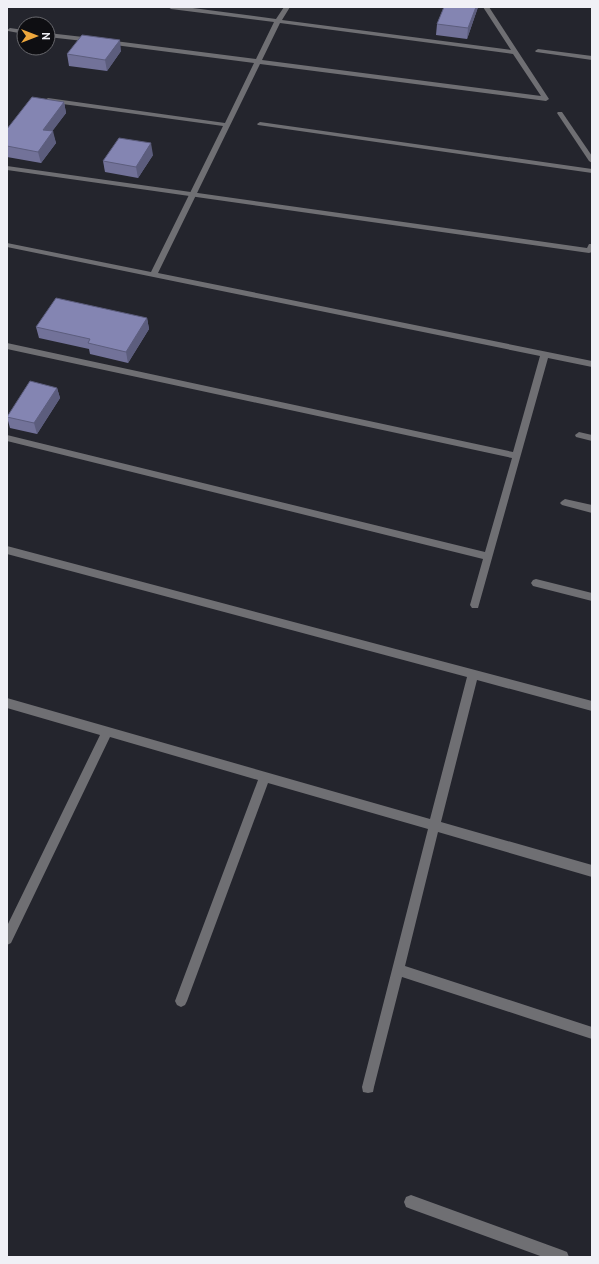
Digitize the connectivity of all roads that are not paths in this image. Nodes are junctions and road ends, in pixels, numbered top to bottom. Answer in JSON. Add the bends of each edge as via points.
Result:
{"nodes":[{"id":1,"x":171,"y":7,"type":"edge"},
{"id":2,"x":287,"y":7,"type":"edge"},
{"id":3,"x":486,"y":7,"type":"edge"},
{"id":4,"x":278,"y":21,"type":"junction"},
{"id":5,"x":10,"y":30,"type":"dead end"},
{"id":6,"x":16,"y":31,"type":"edge"},
{"id":7,"x":56,"y":36,"type":"edge"},
{"id":8,"x":538,"y":51,"type":"dead end"},
{"id":9,"x":515,"y":52,"type":"junction"},
{"id":10,"x":592,"y":58,"type":"edge"},
{"id":11,"x":258,"y":62,"type":"junction"},
{"id":12,"x":48,"y":100,"type":"edge"},
{"id":13,"x":560,"y":113,"type":"dead end"},
{"id":14,"x":260,"y":124,"type":"dead end"},
{"id":15,"x":227,"y":125,"type":"junction"},
{"id":16,"x":592,"y":161,"type":"edge"},
{"id":17,"x":7,"y":168,"type":"edge"},
{"id":18,"x":592,"y":171,"type":"edge"},
{"id":19,"x":192,"y":195,"type":"junction"},
{"id":20,"x":7,"y":245,"type":"edge"},
{"id":21,"x":592,"y":246,"type":"edge"},
{"id":22,"x":153,"y":275,"type":"junction"},
{"id":23,"x":7,"y":346,"type":"edge"},
{"id":24,"x":546,"y":354,"type":"junction"},
{"id":25,"x":592,"y":364,"type":"edge"},
{"id":26,"x":579,"y":435,"type":"dead end"},
{"id":27,"x":7,"y":438,"type":"edge"},
{"id":28,"x":592,"y":438,"type":"edge"},
{"id":29,"x":517,"y":456,"type":"junction"},
{"id":30,"x":565,"y":503,"type":"dead end"},
{"id":31,"x":592,"y":509,"type":"edge"},
{"id":32,"x":7,"y":550,"type":"edge"},
{"id":33,"x":489,"y":557,"type":"junction"},
{"id":34,"x":536,"y":583,"type":"dead end"},
{"id":35,"x":592,"y":597,"type":"edge"},
{"id":36,"x":475,"y":605,"type":"dead end"},
{"id":37,"x":473,"y":674,"type":"junction"},
{"id":38,"x":7,"y":703,"type":"edge"},
{"id":39,"x":592,"y":706,"type":"edge"},
{"id":40,"x":107,"y":732,"type":"junction"},
{"id":41,"x":266,"y":777,"type":"junction"},
{"id":42,"x":434,"y":826,"type":"junction"},
{"id":43,"x":592,"y":871,"type":"edge"},
{"id":44,"x":7,"y":939,"type":"edge"},
{"id":45,"x":398,"y":970,"type":"junction"},
{"id":46,"x":181,"y":1001,"type":"dead end"},
{"id":47,"x":592,"y":1033,"type":"edge"},
{"id":48,"x":368,"y":1087,"type":"dead end"},
{"id":49,"x":411,"y":1202,"type":"dead end"},
{"id":50,"x":562,"y":1257,"type":"edge"}],
"edges":[{"from":1,"to":4,"type":"street"},
{"from":2,"to":4,"type":"street"},
{"from":3,"to":9,"type":"street"},
{"from":4,"to":9,"type":"street"},
{"from":4,"to":11,"type":"street"},
{"from":5,"to":6,"type":"street"},
{"from":7,"to":11,"type":"street"},
{"from":8,"to":10,"type":"street"},
{"from":9,"to":11,"type":"street","via":[[546,99]]},
{"from":11,"to":15,"type":"street"},
{"from":12,"to":15,"type":"street"},
{"from":13,"to":16,"type":"street"},
{"from":14,"to":18,"type":"street"},
{"from":15,"to":19,"type":"street"},
{"from":17,"to":19,"type":"street"},
{"from":19,"to":21,"type":"street","via":[[589,251]]},
{"from":19,"to":22,"type":"street"},
{"from":20,"to":22,"type":"street"},
{"from":22,"to":24,"type":"street"},
{"from":23,"to":29,"type":"street"},
{"from":24,"to":25,"type":"street"},
{"from":24,"to":29,"type":"street"},
{"from":26,"to":28,"type":"street"},
{"from":27,"to":33,"type":"street"},
{"from":29,"to":33,"type":"street"},
{"from":30,"to":31,"type":"street"},
{"from":32,"to":37,"type":"street"},
{"from":33,"to":36,"type":"street"},
{"from":34,"to":35,"type":"street"},
{"from":37,"to":39,"type":"street"},
{"from":37,"to":42,"type":"street"},
{"from":38,"to":40,"type":"street"},
{"from":40,"to":41,"type":"street"},
{"from":40,"to":44,"type":"street"},
{"from":41,"to":42,"type":"street"},
{"from":41,"to":46,"type":"street"},
{"from":42,"to":43,"type":"street"},
{"from":42,"to":45,"type":"street"},
{"from":45,"to":47,"type":"street"},
{"from":45,"to":48,"type":"street"},
{"from":49,"to":50,"type":"street"}]}
